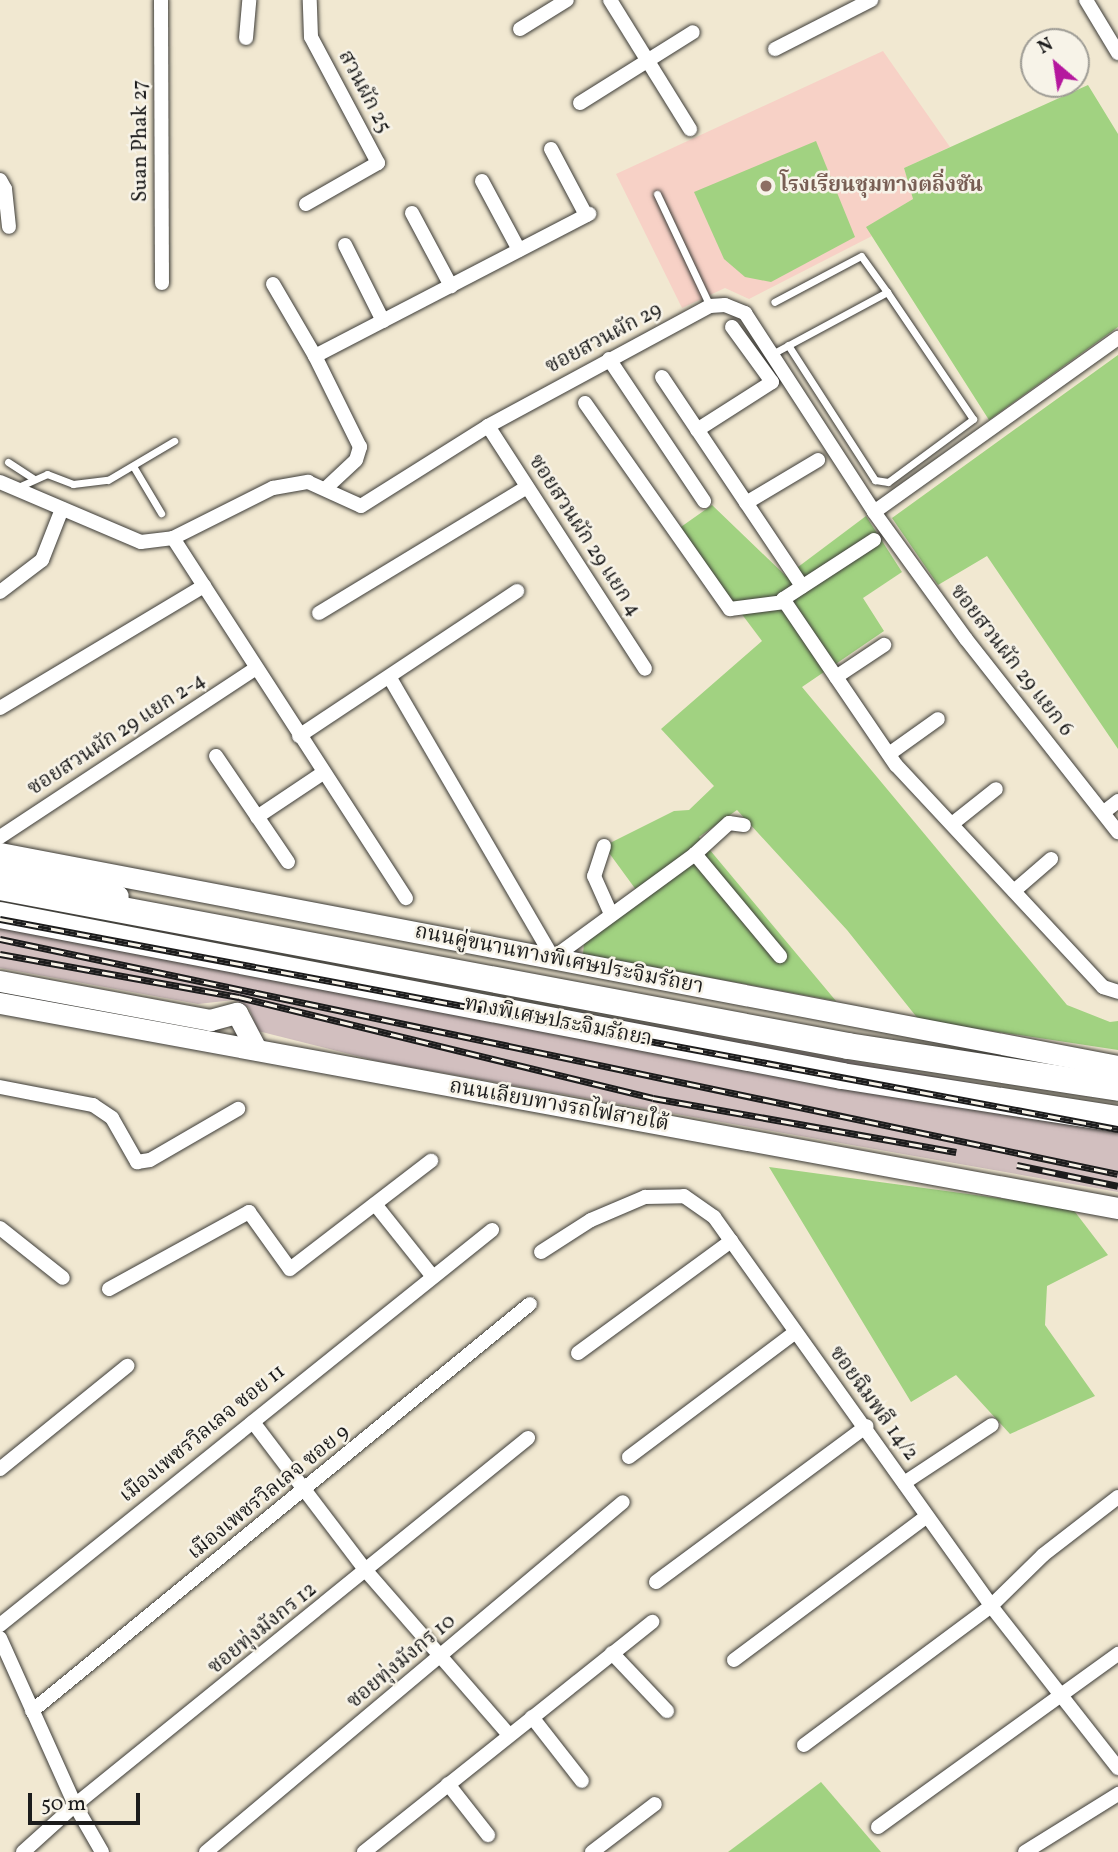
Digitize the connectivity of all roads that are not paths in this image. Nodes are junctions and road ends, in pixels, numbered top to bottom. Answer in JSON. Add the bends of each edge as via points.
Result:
{"nodes":[{"id":1,"x":162,"y":0,"type":"edge"},
{"id":2,"x":249,"y":0,"type":"edge"},
{"id":3,"x":310,"y":0,"type":"edge"},
{"id":4,"x":567,"y":0,"type":"edge"},
{"id":5,"x":610,"y":0,"type":"edge"},
{"id":6,"x":870,"y":0,"type":"edge"},
{"id":7,"x":1086,"y":0,"type":"edge"},
{"id":8,"x":520,"y":29,"type":"dead end"},
{"id":9,"x":693,"y":33,"type":"dead end"},
{"id":10,"x":246,"y":38,"type":"dead end"},
{"id":11,"x":775,"y":49,"type":"dead end"},
{"id":12,"x":1118,"y":53,"type":"edge"},
{"id":13,"x":648,"y":61,"type":"junction"},
{"id":14,"x":580,"y":103,"type":"dead end"},
{"id":15,"x":690,"y":129,"type":"dead end"},
{"id":16,"x":551,"y":149,"type":"dead end"},
{"id":17,"x":0,"y":180,"type":"edge"},
{"id":18,"x":482,"y":181,"type":"dead end"},
{"id":19,"x":657,"y":194,"type":"dead end"},
{"id":20,"x":306,"y":204,"type":"dead end"},
{"id":21,"x":412,"y":213,"type":"dead end"},
{"id":22,"x":9,"y":227,"type":"dead end"},
{"id":23,"x":345,"y":245,"type":"dead end"},
{"id":24,"x":519,"y":250,"type":"junction"},
{"id":25,"x":162,"y":283,"type":"dead end"},
{"id":26,"x":273,"y":284,"type":"dead end"},
{"id":27,"x":451,"y":286,"type":"junction"},
{"id":28,"x":887,"y":292,"type":"junction"},
{"id":29,"x":775,"y":302,"type":"dead end"},
{"id":30,"x":710,"y":306,"type":"junction"},
{"id":31,"x":383,"y":321,"type":"junction"},
{"id":32,"x":732,"y":327,"type":"dead end"},
{"id":33,"x":1118,"y":338,"type":"edge"},
{"id":34,"x":788,"y":345,"type":"junction"},
{"id":35,"x":771,"y":354,"type":"junction"},
{"id":36,"x":315,"y":356,"type":"junction"},
{"id":37,"x":609,"y":359,"type":"junction"},
{"id":38,"x":662,"y":377,"type":"dead end"},
{"id":39,"x":584,"y":403,"type":"dead end"},
{"id":40,"x":488,"y":426,"type":"junction"},
{"id":41,"x":697,"y":430,"type":"junction"},
{"id":42,"x":174,"y":441,"type":"dead end"},
{"id":43,"x":818,"y":460,"type":"dead end"},
{"id":44,"x":8,"y":462,"type":"dead end"},
{"id":45,"x":133,"y":466,"type":"junction"},
{"id":46,"x":33,"y":478,"type":"junction"},
{"id":47,"x":0,"y":482,"type":"edge"},
{"id":48,"x":527,"y":487,"type":"junction"},
{"id":49,"x":15,"y":488,"type":"junction"},
{"id":50,"x":325,"y":489,"type":"junction"},
{"id":51,"x":704,"y":501,"type":"dead end"},
{"id":52,"x":746,"y":503,"type":"junction"},
{"id":53,"x":62,"y":509,"type":"junction"},
{"id":54,"x":874,"y":512,"type":"junction"},
{"id":55,"x":161,"y":513,"type":"dead end"},
{"id":56,"x":173,"y":538,"type":"junction"},
{"id":57,"x":874,"y":540,"type":"dead end"},
{"id":58,"x":204,"y":586,"type":"junction"},
{"id":59,"x":802,"y":586,"type":"junction"},
{"id":60,"x":517,"y":591,"type":"dead end"},
{"id":61,"x":0,"y":592,"type":"edge"},
{"id":62,"x":785,"y":602,"type":"junction"},
{"id":63,"x":319,"y":613,"type":"dead end"},
{"id":64,"x":884,"y":645,"type":"dead end"},
{"id":65,"x":256,"y":668,"type":"junction"},
{"id":66,"x":645,"y":669,"type":"dead end"},
{"id":67,"x":836,"y":677,"type":"junction"},
{"id":68,"x":390,"y":678,"type":"junction"},
{"id":69,"x":0,"y":708,"type":"edge"},
{"id":70,"x":938,"y":719,"type":"dead end"},
{"id":71,"x":299,"y":736,"type":"junction"},
{"id":72,"x":889,"y":754,"type":"junction"},
{"id":73,"x":216,"y":756,"type":"dead end"},
{"id":74,"x":323,"y":773,"type":"junction"},
{"id":75,"x":996,"y":789,"type":"dead end"},
{"id":76,"x":1118,"y":801,"type":"edge"},
{"id":77,"x":1104,"y":812,"type":"junction"},
{"id":78,"x":257,"y":817,"type":"junction"},
{"id":79,"x":952,"y":824,"type":"junction"},
{"id":80,"x":744,"y":825,"type":"dead end"},
{"id":81,"x":1118,"y":832,"type":"edge"},
{"id":82,"x":0,"y":837,"type":"edge"},
{"id":83,"x":604,"y":846,"type":"dead end"},
{"id":84,"x":0,"y":853,"type":"edge"},
{"id":85,"x":695,"y":854,"type":"junction"},
{"id":86,"x":1051,"y":859,"type":"dead end"},
{"id":87,"x":288,"y":862,"type":"dead end"},
{"id":88,"x":0,"y":873,"type":"edge"},
{"id":89,"x":0,"y":887,"type":"edge"},
{"id":90,"x":1014,"y":891,"type":"junction"},
{"id":91,"x":406,"y":898,"type":"dead end"},
{"id":92,"x":288,"y":909,"type":"junction"},
{"id":93,"x":611,"y":914,"type":"junction"},
{"id":94,"x":0,"y":915,"type":"edge"},
{"id":95,"x":780,"y":956,"type":"dead end"},
{"id":96,"x":553,"y":958,"type":"junction"},
{"id":97,"x":0,"y":981,"type":"edge"},
{"id":98,"x":1118,"y":992,"type":"edge"},
{"id":99,"x":0,"y":1003,"type":"edge"},
{"id":100,"x":256,"y":1049,"type":"junction"},
{"id":101,"x":1118,"y":1066,"type":"edge"},
{"id":102,"x":0,"y":1087,"type":"edge"},
{"id":103,"x":1118,"y":1088,"type":"edge"},
{"id":104,"x":238,"y":1109,"type":"dead end"},
{"id":105,"x":1118,"y":1119,"type":"edge"},
{"id":106,"x":431,"y":1161,"type":"dead end"},
{"id":107,"x":376,"y":1204,"type":"junction"},
{"id":108,"x":1118,"y":1208,"type":"edge"},
{"id":109,"x":0,"y":1228,"type":"edge"},
{"id":110,"x":492,"y":1230,"type":"dead end"},
{"id":111,"x":731,"y":1241,"type":"junction"},
{"id":112,"x":541,"y":1252,"type":"dead end"},
{"id":113,"x":433,"y":1276,"type":"junction"},
{"id":114,"x":63,"y":1278,"type":"dead end"},
{"id":115,"x":109,"y":1289,"type":"dead end"},
{"id":116,"x":530,"y":1304,"type":"dead end"},
{"id":117,"x":794,"y":1333,"type":"junction"},
{"id":118,"x":578,"y":1353,"type":"dead end"},
{"id":119,"x":127,"y":1366,"type":"dead end"},
{"id":120,"x":253,"y":1422,"type":"junction"},
{"id":121,"x":992,"y":1424,"type":"dead end"},
{"id":122,"x":867,"y":1426,"type":"junction"},
{"id":123,"x":528,"y":1438,"type":"dead end"},
{"id":124,"x":629,"y":1457,"type":"dead end"},
{"id":125,"x":0,"y":1469,"type":"edge"},
{"id":126,"x":904,"y":1483,"type":"junction"},
{"id":127,"x":306,"y":1491,"type":"junction"},
{"id":128,"x":1118,"y":1497,"type":"edge"},
{"id":129,"x":623,"y":1502,"type":"dead end"},
{"id":130,"x":926,"y":1517,"type":"junction"},
{"id":131,"x":367,"y":1572,"type":"junction"},
{"id":132,"x":656,"y":1581,"type":"dead end"},
{"id":133,"x":991,"y":1606,"type":"junction"},
{"id":134,"x":652,"y":1622,"type":"dead end"},
{"id":135,"x":0,"y":1625,"type":"edge"},
{"id":136,"x":0,"y":1637,"type":"edge"},
{"id":137,"x":612,"y":1653,"type":"junction"},
{"id":138,"x":1118,"y":1654,"type":"edge"},
{"id":139,"x":441,"y":1657,"type":"junction"},
{"id":140,"x":734,"y":1660,"type":"dead end"},
{"id":141,"x":1059,"y":1693,"type":"junction"},
{"id":142,"x":32,"y":1711,"type":"junction"},
{"id":143,"x":667,"y":1711,"type":"dead end"},
{"id":144,"x":532,"y":1717,"type":"junction"},
{"id":145,"x":509,"y":1735,"type":"junction"},
{"id":146,"x":804,"y":1745,"type":"dead end"},
{"id":147,"x":1118,"y":1768,"type":"edge"},
{"id":148,"x":582,"y":1781,"type":"dead end"},
{"id":149,"x":448,"y":1784,"type":"junction"},
{"id":150,"x":1118,"y":1794,"type":"edge"},
{"id":151,"x":655,"y":1804,"type":"dead end"},
{"id":152,"x":75,"y":1805,"type":"junction"},
{"id":153,"x":878,"y":1827,"type":"dead end"},
{"id":154,"x":488,"y":1835,"type":"dead end"},
{"id":155,"x":23,"y":1852,"type":"edge"},
{"id":156,"x":102,"y":1852,"type":"edge"},
{"id":157,"x":205,"y":1852,"type":"edge"},
{"id":158,"x":363,"y":1852,"type":"edge"},
{"id":159,"x":592,"y":1852,"type":"edge"},
{"id":160,"x":1025,"y":1852,"type":"edge"}],
"edges":[{"from":1,"to":25,"type":"street","name":"Suan Phak 27"},
{"from":2,"to":10,"type":"street"},
{"from":3,"to":20,"type":"street","name":"สวนผัก 25","via":[[311,37],[378,163]]},
{"from":4,"to":8,"type":"street"},
{"from":5,"to":13,"type":"street"},
{"from":6,"to":11,"type":"street"},
{"from":7,"to":12,"type":"street"},
{"from":9,"to":13,"type":"street"},
{"from":13,"to":14,"type":"street"},
{"from":13,"to":15,"type":"street"},
{"from":16,"to":24,"type":"street","via":[[587,214]]},
{"from":17,"to":22,"type":"street"},
{"from":18,"to":24,"type":"street"},
{"from":19,"to":30,"type":"lane"},
{"from":21,"to":27,"type":"street"},
{"from":23,"to":31,"type":"street"},
{"from":24,"to":27,"type":"street"},
{"from":26,"to":36,"type":"street"},
{"from":27,"to":31,"type":"street"},
{"from":28,"to":29,"type":"lane","via":[[861,256]]},
{"from":28,"to":34,"type":"lane"},
{"from":28,"to":34,"type":"lane","via":[[973,419],[888,482],[875,480]]},
{"from":30,"to":35,"type":"street","via":[[725,304],[746,313]]},
{"from":30,"to":37,"type":"street","name":"ซอยสวนผัก 29"},
{"from":31,"to":36,"type":"street"},
{"from":32,"to":41,"type":"street","via":[[772,382]]},
{"from":33,"to":54,"type":"street"},
{"from":34,"to":35,"type":"lane"},
{"from":35,"to":54,"type":"street"},
{"from":36,"to":50,"type":"street","via":[[360,447],[356,460]]},
{"from":37,"to":40,"type":"street","name":"ซอยสวนผัก 29"},
{"from":37,"to":51,"type":"street"},
{"from":38,"to":41,"type":"street"},
{"from":39,"to":62,"type":"street","via":[[730,609]]},
{"from":40,"to":48,"type":"street","name":"ซอยสวนผัก 29 แยก 4"},
{"from":40,"to":50,"type":"street","name":"ซอยสวนผัก 29","via":[[361,506]]},
{"from":41,"to":52,"type":"street"},
{"from":42,"to":45,"type":"lane"},
{"from":43,"to":52,"type":"street"},
{"from":44,"to":46,"type":"lane"},
{"from":45,"to":46,"type":"lane","via":[[88,485],[47,474]]},
{"from":45,"to":55,"type":"lane"},
{"from":46,"to":49,"type":"lane"},
{"from":47,"to":49,"type":"street","name":"ซอยสวนผัก 29"},
{"from":48,"to":63,"type":"street"},
{"from":48,"to":66,"type":"street","name":"ซอยสวนผัก 29 แยก 4"},
{"from":49,"to":53,"type":"street","name":"ซอยสวนผัก 29"},
{"from":50,"to":56,"type":"street","name":"ซอยสวนผัก 29","via":[[308,482],[273,488]]},
{"from":52,"to":59,"type":"street"},
{"from":53,"to":56,"type":"street","name":"ซอยสวนผัก 29","via":[[141,542]]},
{"from":53,"to":61,"type":"street","via":[[42,559]]},
{"from":54,"to":77,"type":"street","name":"ซอยสวนผัก 29 แยก 6","via":[[966,639]]},
{"from":56,"to":58,"type":"street"},
{"from":57,"to":59,"type":"street"},
{"from":58,"to":65,"type":"street"},
{"from":58,"to":69,"type":"street"},
{"from":59,"to":62,"type":"street","via":[[783,599]]},
{"from":60,"to":68,"type":"street"},
{"from":62,"to":67,"type":"street"},
{"from":64,"to":67,"type":"street"},
{"from":65,"to":71,"type":"street"},
{"from":65,"to":82,"type":"street","name":"ซอยสวนผัก 29 แยก 2-4"},
{"from":67,"to":72,"type":"street"},
{"from":68,"to":71,"type":"street"},
{"from":68,"to":96,"type":"street"},
{"from":70,"to":72,"type":"street"},
{"from":71,"to":74,"type":"street"},
{"from":72,"to":79,"type":"street"},
{"from":73,"to":78,"type":"street"},
{"from":74,"to":78,"type":"street"},
{"from":74,"to":91,"type":"street"},
{"from":75,"to":79,"type":"street"},
{"from":76,"to":77,"type":"street"},
{"from":77,"to":81,"type":"street","name":"ซอยสวนผัก 29 แยก 6"},
{"from":78,"to":87,"type":"street"},
{"from":79,"to":90,"type":"street"},
{"from":80,"to":85,"type":"street","via":[[729,824]]},
{"from":83,"to":93,"type":"street","via":[[594,876]]},
{"from":84,"to":92,"type":"main road","name":"ถนนคู่ขนานทางพิเศษประจิมรัถยา"},
{"from":85,"to":93,"type":"street"},
{"from":85,"to":95,"type":"street"},
{"from":86,"to":90,"type":"street"},
{"from":88,"to":92,"type":"main road","via":[[233,918],[256,934]]},
{"from":89,"to":103,"type":"highway","name":"ทางพิเศษประจิมรัถยา","via":[[834,1043]]},
{"from":90,"to":98,"type":"street","via":[[1103,987]]},
{"from":92,"to":96,"type":"main road","name":"ถนนคู่ขนานทางพิเศษประจิมรัถยา"},
{"from":93,"to":96,"type":"street"},
{"from":94,"to":105,"type":"highway","name":"ทางพิเศษประจิมรัถยา","via":[[842,1076]]},
{"from":96,"to":101,"type":"main road","name":"ถนนคู่ขนานทางพิเศษประจิมรัถยา"},
{"from":97,"to":100,"type":"main road","via":[[209,1020],[237,1013]]},
{"from":99,"to":100,"type":"main road","name":"ถนนเลียบทางรถไฟสายใต้"},
{"from":100,"to":108,"type":"main road","name":"ถนนเลียบทางรถไฟสายใต้"},
{"from":102,"to":104,"type":"street","via":[[93,1105],[112,1118],[138,1162],[150,1160]]},
{"from":106,"to":107,"type":"street"},
{"from":107,"to":113,"type":"street"},
{"from":107,"to":115,"type":"street","via":[[289,1269],[249,1212]]},
{"from":109,"to":114,"type":"street"},
{"from":110,"to":113,"type":"street","name":"เมืองเพชรวิลเลจ ซอย 11"},
{"from":111,"to":112,"type":"street","name":"ซอยฉิมพลี 14/2","via":[[714,1217],[684,1196],[645,1196],[592,1220]]},
{"from":111,"to":117,"type":"street","name":"ซอยฉิมพลี 14/2"},
{"from":111,"to":118,"type":"street"},
{"from":113,"to":120,"type":"street","name":"เมืองเพชรวิลเลจ ซอย 11"},
{"from":116,"to":127,"type":"street","name":"เมืองเพชรวิลเลจ ซอย 9"},
{"from":117,"to":122,"type":"street","name":"ซอยฉิมพลี 14/2"},
{"from":117,"to":124,"type":"street"},
{"from":119,"to":125,"type":"street"},
{"from":120,"to":127,"type":"street"},
{"from":120,"to":135,"type":"street","name":"เมืองเพชรวิลเลจ ซอย 11"},
{"from":121,"to":126,"type":"street"},
{"from":122,"to":126,"type":"street","name":"ซอยฉิมพลี 14/2"},
{"from":122,"to":132,"type":"street"},
{"from":123,"to":131,"type":"street","name":"ซอยทุ่งมังกร 12"},
{"from":126,"to":130,"type":"street","name":"ซอยฉิมพลี 14/2"},
{"from":127,"to":131,"type":"street"},
{"from":127,"to":142,"type":"street","name":"เมืองเพชรวิลเลจ ซอย 9"},
{"from":128,"to":133,"type":"street","via":[[1043,1555]]},
{"from":129,"to":139,"type":"street","name":"ซอยทุ่งมังกร 10"},
{"from":130,"to":133,"type":"street","name":"ซอยฉิมพลี 14/2"},
{"from":130,"to":140,"type":"street"},
{"from":131,"to":139,"type":"street"},
{"from":131,"to":152,"type":"street","name":"ซอยทุ่งมังกร 12"},
{"from":133,"to":141,"type":"street","name":"ซอยฉิมพลี 14/2"},
{"from":133,"to":146,"type":"street"},
{"from":134,"to":137,"type":"street"},
{"from":136,"to":142,"type":"street"},
{"from":137,"to":143,"type":"street"},
{"from":137,"to":144,"type":"street"},
{"from":138,"to":141,"type":"street"},
{"from":139,"to":145,"type":"street"},
{"from":139,"to":157,"type":"street","name":"ซอยทุ่งมังกร 10"},
{"from":141,"to":147,"type":"street","name":"ซอยฉิมพลี 14/2"},
{"from":141,"to":153,"type":"street"},
{"from":142,"to":152,"type":"street"},
{"from":144,"to":145,"type":"street"},
{"from":144,"to":148,"type":"street"},
{"from":145,"to":149,"type":"street"},
{"from":149,"to":154,"type":"street"},
{"from":149,"to":158,"type":"street"},
{"from":150,"to":160,"type":"street"},
{"from":151,"to":159,"type":"street"},
{"from":152,"to":155,"type":"street","name":"ซอยทุ่งมังกร 12"},
{"from":152,"to":156,"type":"street"}]}
